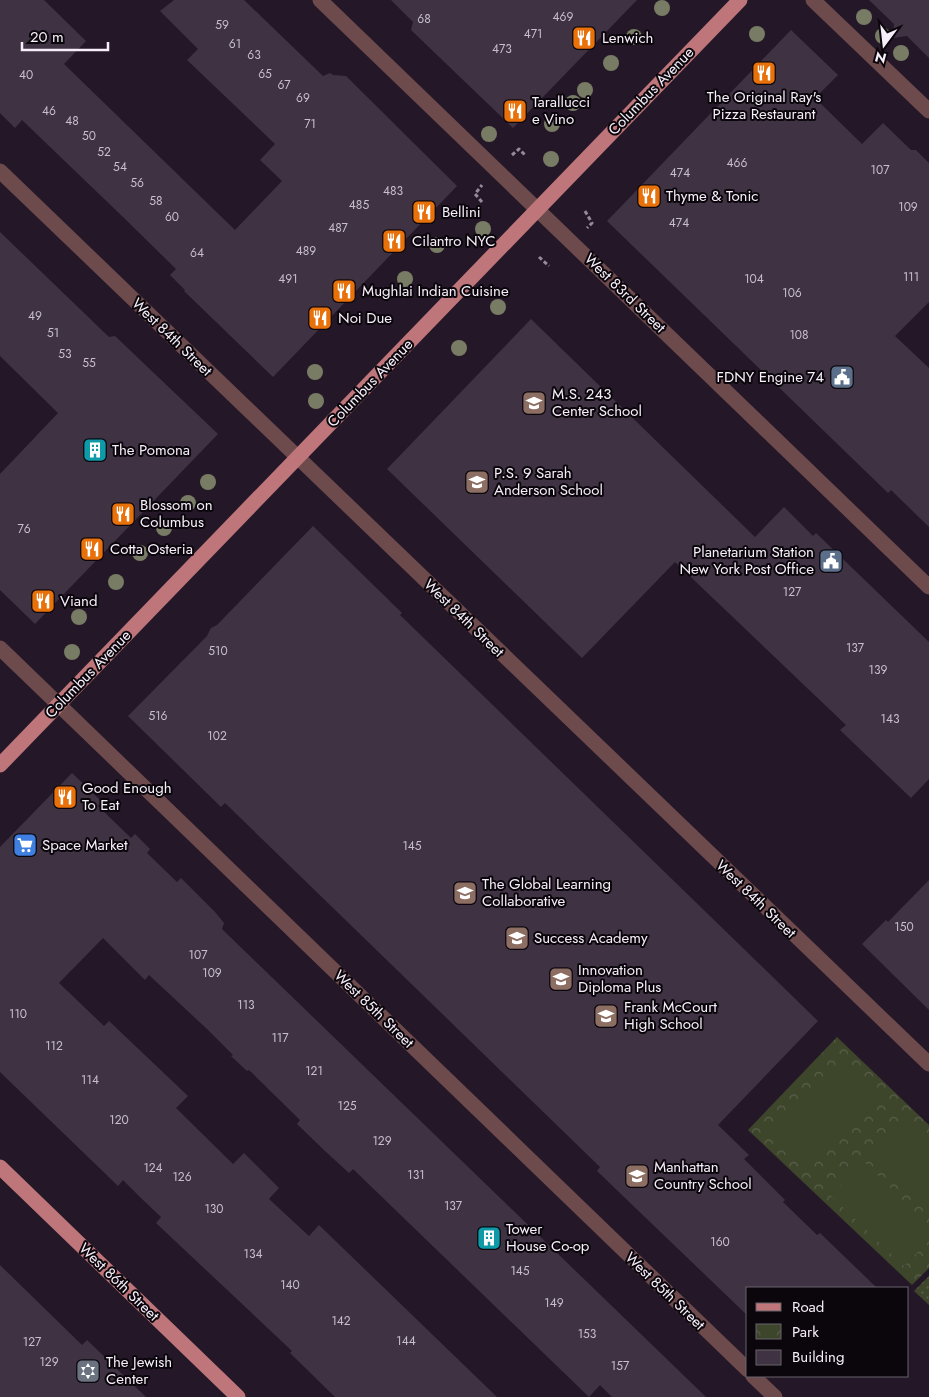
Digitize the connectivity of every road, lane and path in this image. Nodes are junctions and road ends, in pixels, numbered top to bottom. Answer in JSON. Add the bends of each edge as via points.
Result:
{"nodes":[{"id":1,"x":320,"y":0,"type":"edge"},
{"id":2,"x":740,"y":0,"type":"edge"},
{"id":3,"x":813,"y":0,"type":"edge"},
{"id":4,"x":929,"y":111,"type":"edge"},
{"id":5,"x":526,"y":156,"type":"dead end"},
{"id":6,"x":509,"y":157,"type":"dead end"},
{"id":7,"x":0,"y":171,"type":"edge"},
{"id":8,"x":483,"y":185,"type":"dead end"},
{"id":9,"x":482,"y":202,"type":"dead end"},
{"id":10,"x":538,"y":209,"type":"junction"},
{"id":11,"x":585,"y":211,"type":"dead end"},
{"id":12,"x":592,"y":223,"type":"dead end"},
{"id":13,"x":539,"y":257,"type":"dead end"},
{"id":14,"x":549,"y":266,"type":"dead end"},
{"id":15,"x":298,"y":459,"type":"junction"},
{"id":16,"x":929,"y":587,"type":"edge"},
{"id":17,"x":0,"y":648,"type":"edge"},
{"id":18,"x":58,"y":705,"type":"junction"},
{"id":19,"x":0,"y":765,"type":"edge"},
{"id":20,"x":929,"y":1064,"type":"edge"},
{"id":21,"x":0,"y":1167,"type":"edge"},
{"id":22,"x":746,"y":1368,"type":"edge"},
{"id":23,"x":755,"y":1377,"type":"edge"},
{"id":24,"x":238,"y":1397,"type":"edge"},
{"id":25,"x":776,"y":1397,"type":"edge"}],
"edges":[{"from":1,"to":10,"type":"street","name":"West 83rd Street"},
{"from":2,"to":10,"type":"main road","name":"Columbus Avenue"},
{"from":3,"to":4,"type":"street"},
{"from":5,"to":6,"type":"path","via":[[519,149]]},
{"from":7,"to":15,"type":"street","name":"West 84th Street"},
{"from":8,"to":9,"type":"path","via":[[475,194]]},
{"from":10,"to":15,"type":"main road","name":"Columbus Avenue"},
{"from":10,"to":16,"type":"street","name":"West 83rd Street"},
{"from":11,"to":12,"type":"path"},
{"from":13,"to":14,"type":"path"},
{"from":15,"to":18,"type":"main road","name":"Columbus Avenue"},
{"from":15,"to":20,"type":"street","name":"West 84th Street"},
{"from":17,"to":18,"type":"street","name":"West 85th Street"},
{"from":18,"to":19,"type":"main road","name":"Columbus Avenue"},
{"from":18,"to":22,"type":"street","name":"West 85th Street"},
{"from":21,"to":24,"type":"main road","name":"West 86th Street"},
{"from":23,"to":25,"type":"street"}]}
